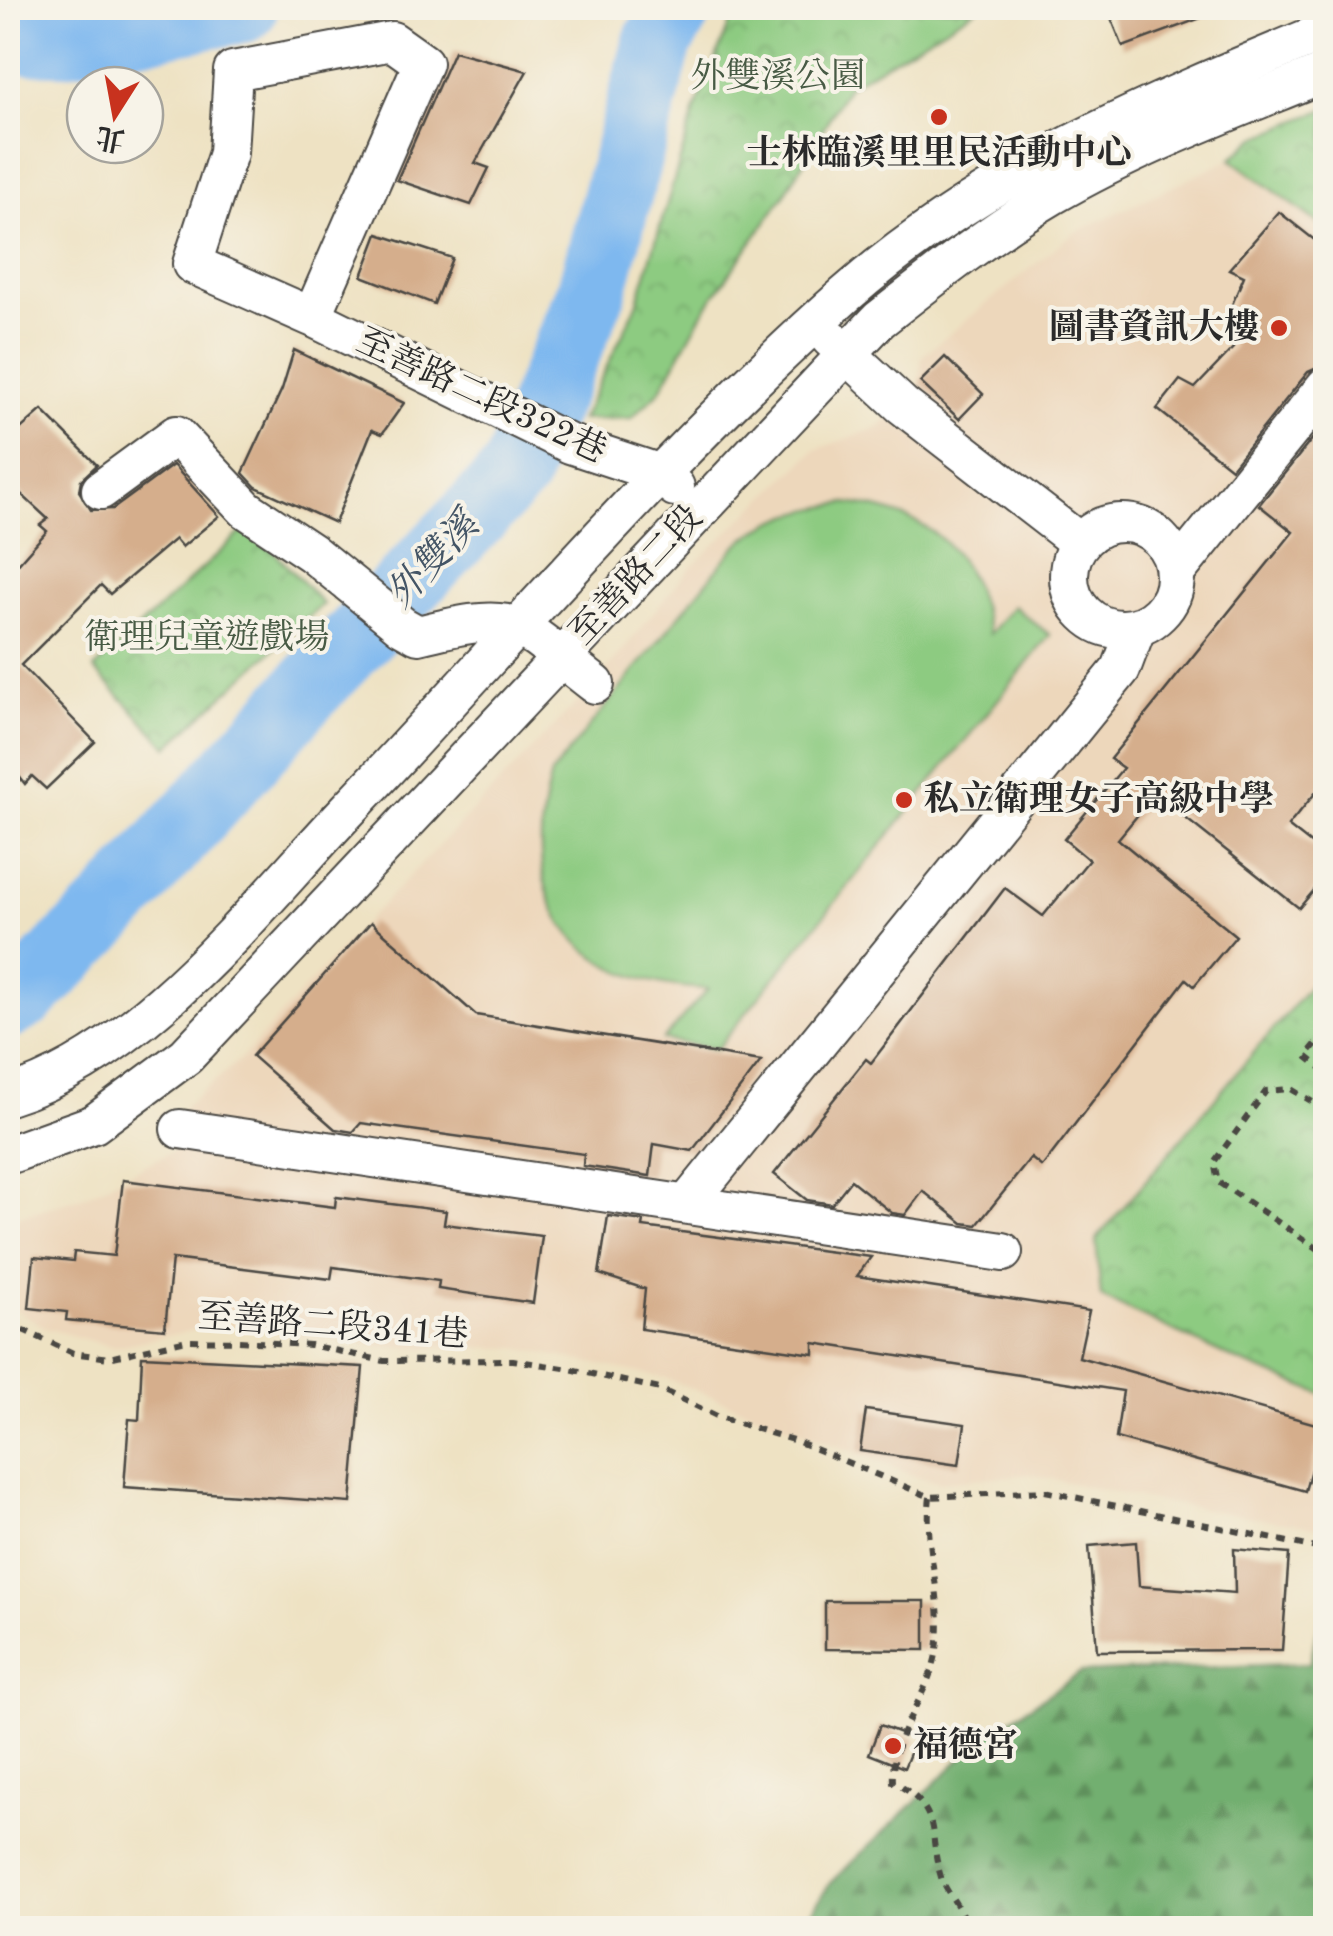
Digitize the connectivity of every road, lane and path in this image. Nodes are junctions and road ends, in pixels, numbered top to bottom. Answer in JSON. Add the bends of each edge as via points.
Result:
{"nodes":[{"id":1,"x":1326,"y":31,"type":"edge"},
{"id":2,"x":1326,"y":72,"type":"edge"},
{"id":3,"x":312,"y":318,"type":"junction"},
{"id":4,"x":815,"y":324,"type":"junction"},
{"id":5,"x":846,"y":352,"type":"junction"},
{"id":6,"x":1326,"y":386,"type":"edge"},
{"id":7,"x":658,"y":474,"type":"junction"},
{"id":8,"x":101,"y":490,"type":"dead end"},
{"id":9,"x":701,"y":507,"type":"junction"},
{"id":10,"x":1080,"y":542,"type":"junction"},
{"id":11,"x":1175,"y":573,"type":"junction"},
{"id":12,"x":523,"y":626,"type":"junction"},
{"id":13,"x":1136,"y":629,"type":"junction"},
{"id":14,"x":562,"y":657,"type":"junction"},
{"id":15,"x":595,"y":684,"type":"dead end"},
{"id":16,"x":1326,"y":1032,"type":"edge"},
{"id":17,"x":1326,"y":1072,"type":"edge"},
{"id":18,"x":8,"y":1096,"type":"edge"},
{"id":19,"x":1326,"y":1110,"type":"edge"},
{"id":20,"x":180,"y":1129,"type":"dead end"},
{"id":21,"x":8,"y":1155,"type":"edge"},
{"id":22,"x":687,"y":1204,"type":"junction"},
{"id":23,"x":1003,"y":1252,"type":"dead end"},
{"id":24,"x":1326,"y":1254,"type":"edge"},
{"id":25,"x":8,"y":1323,"type":"edge"},
{"id":26,"x":930,"y":1497,"type":"junction"},
{"id":27,"x":1326,"y":1550,"type":"edge"},
{"id":28,"x":960,"y":1928,"type":"edge"}],
"edges":[{"from":1,"to":4,"type":"street","name":"至善路二段","via":[[1061,146],[965,202]]},
{"from":2,"to":5,"type":"street","name":"至善路二段","via":[[1174,135],[1052,196],[952,263]]},
{"from":3,"to":3,"type":"street","name":"至善路二段322巷","via":[[423,63],[392,41],[234,71],[228,153],[192,264]]},
{"from":3,"to":7,"type":"street","name":"至善路二段322巷","via":[[570,444]]},
{"from":4,"to":5,"type":"street"},
{"from":4,"to":7,"type":"street","name":"至善路二段"},
{"from":5,"to":9,"type":"street","name":"至善路二段"},
{"from":5,"to":10,"type":"street","via":[[902,405]]},
{"from":6,"to":11,"type":"street"},
{"from":7,"to":9,"type":"street","name":"至善路二段322巷"},
{"from":7,"to":12,"type":"street","name":"至善路二段"},
{"from":8,"to":12,"type":"street","via":[[176,435],[246,509],[418,635],[484,619]]},
{"from":9,"to":14,"type":"street","name":"至善路二段"},
{"from":10,"to":11,"type":"street","via":[[1098,529],[1132,524],[1163,542]]},
{"from":10,"to":13,"type":"street","via":[[1070,570],[1077,603],[1103,625]]},
{"from":11,"to":13,"type":"street","via":[[1166,606]]},
{"from":12,"to":14,"type":"street"},
{"from":12,"to":18,"type":"street","name":"至善路二段","via":[[187,979],[108,1046]]},
{"from":13,"to":22,"type":"street","via":[[1121,669]]},
{"from":14,"to":15,"type":"street"},
{"from":14,"to":21,"type":"street","name":"至善路二段","via":[[186,1056],[94,1124]]},
{"from":16,"to":17,"type":"path","via":[[1306,1056]]},
{"from":19,"to":24,"type":"path","via":[[1292,1089],[1266,1091],[1214,1162],[1218,1182]]},
{"from":20,"to":22,"type":"street"},
{"from":22,"to":23,"type":"street"},
{"from":25,"to":26,"type":"path","name":"至善路二段341巷","via":[[72,1353],[109,1358],[187,1340],[310,1345],[384,1361],[513,1360],[660,1389]]},
{"from":26,"to":27,"type":"path","via":[[1045,1491]]},
{"from":26,"to":28,"type":"path","via":[[926,1524],[939,1620],[936,1658],[902,1733],[893,1782],[928,1810],[942,1880],[964,1919]]}]}
